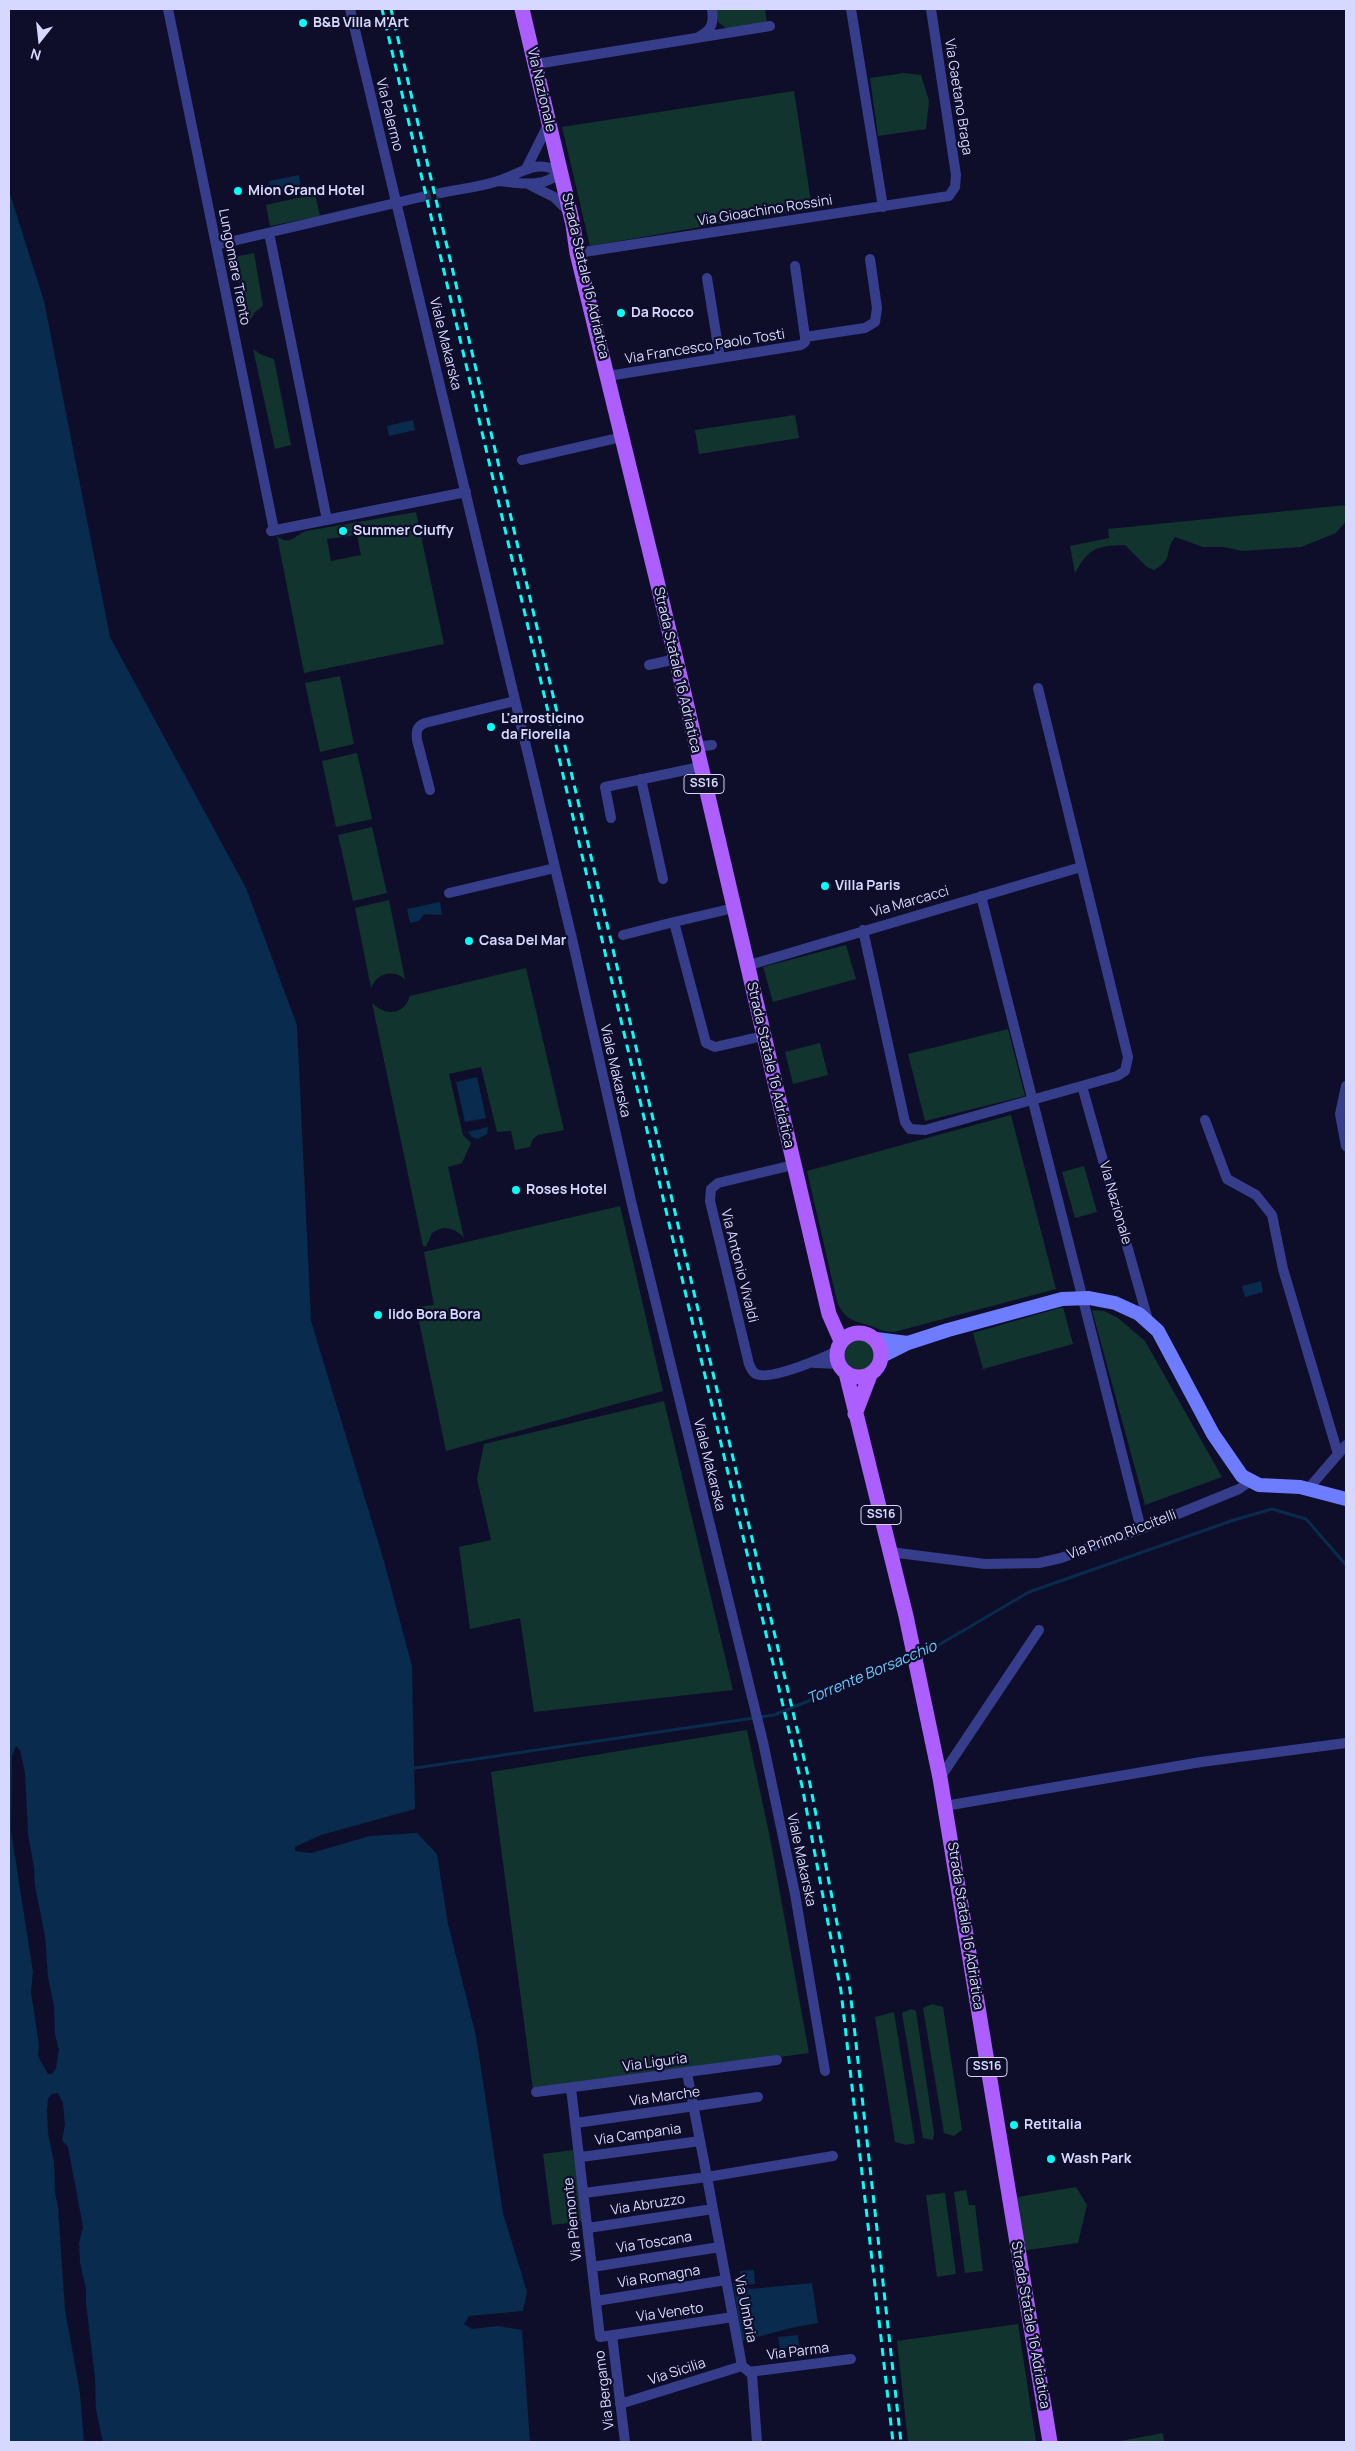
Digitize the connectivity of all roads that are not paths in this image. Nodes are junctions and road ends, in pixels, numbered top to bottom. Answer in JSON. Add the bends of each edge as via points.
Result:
{"nodes":[{"id":1,"x":168,"y":9,"type":"edge"},
{"id":2,"x":350,"y":9,"type":"edge"},
{"id":3,"x":522,"y":9,"type":"edge"},
{"id":4,"x":712,"y":9,"type":"edge"},
{"id":5,"x":851,"y":9,"type":"edge"},
{"id":6,"x":931,"y":9,"type":"edge"},
{"id":7,"x":770,"y":26,"type":"dead end"},
{"id":8,"x":696,"y":37,"type":"junction"},
{"id":9,"x":536,"y":64,"type":"junction"},
{"id":10,"x":548,"y":123,"type":"junction"},
{"id":11,"x":527,"y":167,"type":"junction"},
{"id":12,"x":560,"y":172,"type":"junction"},
{"id":13,"x":499,"y":181,"type":"junction"},
{"id":14,"x":529,"y":184,"type":"junction"},
{"id":15,"x":954,"y":190,"type":"joint"},
{"id":16,"x":441,"y":193,"type":"tunnel mouth"},
{"id":17,"x":421,"y":197,"type":"tunnel mouth"},
{"id":18,"x":397,"y":203,"type":"junction"},
{"id":19,"x":883,"y":207,"type":"junction"},
{"id":20,"x":570,"y":215,"type":"junction"},
{"id":21,"x":269,"y":233,"type":"junction"},
{"id":22,"x":216,"y":245,"type":"junction"},
{"id":23,"x":577,"y":254,"type":"junction"},
{"id":24,"x":870,"y":259,"type":"dead end"},
{"id":25,"x":795,"y":266,"type":"dead end"},
{"id":26,"x":707,"y":278,"type":"dead end"},
{"id":27,"x":805,"y":339,"type":"junction"},
{"id":28,"x":720,"y":358,"type":"junction"},
{"id":29,"x":608,"y":376,"type":"junction"},
{"id":30,"x":622,"y":437,"type":"junction"},
{"id":31,"x":522,"y":460,"type":"dead end"},
{"id":32,"x":466,"y":492,"type":"junction"},
{"id":33,"x":327,"y":520,"type":"junction"},
{"id":34,"x":676,"y":660,"type":"junction"},
{"id":35,"x":649,"y":665,"type":"dead end"},
{"id":36,"x":1038,"y":688,"type":"dead end"},
{"id":37,"x":515,"y":701,"type":"junction"},
{"id":38,"x":712,"y":745,"type":"dead end"},
{"id":39,"x":695,"y":747,"type":"junction"},
{"id":40,"x":700,"y":767,"type":"junction"},
{"id":41,"x":641,"y":779,"type":"junction"},
{"id":42,"x":430,"y":790,"type":"dead end"},
{"id":43,"x":611,"y":818,"type":"dead end"},
{"id":44,"x":555,"y":868,"type":"junction"},
{"id":45,"x":1081,"y":868,"type":"junction"},
{"id":46,"x":663,"y":879,"type":"dead end"},
{"id":47,"x":449,"y":893,"type":"dead end"},
{"id":48,"x":981,"y":896,"type":"junction"},
{"id":49,"x":734,"y":908,"type":"junction"},
{"id":50,"x":674,"y":922,"type":"junction"},
{"id":51,"x":863,"y":930,"type":"junction"},
{"id":52,"x":623,"y":935,"type":"dead end"},
{"id":53,"x":746,"y":966,"type":"junction"},
{"id":54,"x":763,"y":1036,"type":"junction"},
{"id":55,"x":1082,"y":1086,"type":"junction"},
{"id":56,"x":1346,"y":1086,"type":"edge"},
{"id":57,"x":1031,"y":1100,"type":"junction"},
{"id":58,"x":1205,"y":1120,"type":"dead end"},
{"id":59,"x":1346,"y":1146,"type":"edge"},
{"id":60,"x":793,"y":1165,"type":"junction"},
{"id":61,"x":1082,"y":1297,"type":"junction"},
{"id":62,"x":1148,"y":1320,"type":"junction"},
{"id":63,"x":876,"y":1339,"type":"junction"},
{"id":64,"x":908,"y":1343,"type":"junction"},
{"id":65,"x":843,"y":1353,"type":"junction"},
{"id":66,"x":882,"y":1356,"type":"junction"},
{"id":67,"x":870,"y":1374,"type":"junction"},
{"id":68,"x":855,"y":1414,"type":"junction"},
{"id":69,"x":1346,"y":1445,"type":"edge"},
{"id":70,"x":1338,"y":1454,"type":"junction"},
{"id":71,"x":1249,"y":1482,"type":"junction"},
{"id":72,"x":1308,"y":1489,"type":"junction"},
{"id":73,"x":1346,"y":1499,"type":"edge"},
{"id":74,"x":1141,"y":1529,"type":"junction"},
{"id":75,"x":890,"y":1552,"type":"junction"},
{"id":76,"x":1039,"y":1630,"type":"dead end"},
{"id":77,"x":1346,"y":1743,"type":"edge"},
{"id":78,"x":940,"y":1778,"type":"junction"},
{"id":79,"x":945,"y":1806,"type":"junction"},
{"id":80,"x":777,"y":2060,"type":"dead end"},
{"id":81,"x":825,"y":2071,"type":"dead end"},
{"id":82,"x":687,"y":2072,"type":"junction"},
{"id":83,"x":571,"y":2088,"type":"junction"},
{"id":84,"x":536,"y":2092,"type":"dead end"},
{"id":85,"x":758,"y":2098,"type":"dead end"},
{"id":86,"x":693,"y":2107,"type":"junction"},
{"id":87,"x":576,"y":2123,"type":"junction"},
{"id":88,"x":700,"y":2140,"type":"junction"},
{"id":89,"x":833,"y":2156,"type":"dead end"},
{"id":90,"x":581,"y":2157,"type":"junction"},
{"id":91,"x":707,"y":2177,"type":"junction"},
{"id":92,"x":584,"y":2193,"type":"junction"},
{"id":93,"x":712,"y":2209,"type":"junction"},
{"id":94,"x":588,"y":2228,"type":"junction"},
{"id":95,"x":720,"y":2247,"type":"junction"},
{"id":96,"x":592,"y":2267,"type":"junction"},
{"id":97,"x":726,"y":2280,"type":"junction"},
{"id":98,"x":596,"y":2301,"type":"junction"},
{"id":99,"x":733,"y":2317,"type":"junction"},
{"id":100,"x":612,"y":2335,"type":"junction"},
{"id":101,"x":851,"y":2359,"type":"dead end"},
{"id":102,"x":746,"y":2369,"type":"junction"},
{"id":103,"x":620,"y":2404,"type":"junction"},
{"id":104,"x":625,"y":2442,"type":"edge"},
{"id":105,"x":757,"y":2442,"type":"edge"},
{"id":106,"x":1050,"y":2442,"type":"edge"}],
"edges":[{"from":1,"to":22,"type":"street","name":"Lungomare Trento"},
{"from":2,"to":18,"type":"street","name":"Via Palermo"},
{"from":3,"to":9,"type":"main road","name":"Via Nazionale","number":"SS16"},
{"from":4,"to":8,"type":"street","via":[[711,27]]},
{"from":5,"to":19,"type":"street"},
{"from":6,"to":15,"type":"street","name":"Via Gaetano Braga","via":[[956,175]]},
{"from":7,"to":8,"type":"street"},
{"from":8,"to":9,"type":"street"},
{"from":9,"to":10,"type":"main road","name":"Via Nazionale","number":"SS16"},
{"from":10,"to":11,"type":"street"},
{"from":10,"to":12,"type":"main road","name":"Via Nazionale","number":"SS16"},
{"from":11,"to":12,"type":"street","via":[[550,167]]},
{"from":11,"to":13,"type":"street"},
{"from":12,"to":14,"type":"street","via":[[549,180]]},
{"from":12,"to":20,"type":"main road","name":"Strada Statale 16 Adriatica","number":"SS16"},
{"from":13,"to":14,"type":"street"},
{"from":13,"to":16,"type":"street"},
{"from":14,"to":20,"type":"street","via":[[560,201]]},
{"from":15,"to":19,"type":"street","name":"Via Gioachino Rossini","via":[[946,198]]},
{"from":17,"to":18,"type":"street"},
{"from":18,"to":21,"type":"street"},
{"from":18,"to":32,"type":"street","name":"Viale Makarska"},
{"from":19,"to":23,"type":"street","name":"Via Gioachino Rossini"},
{"from":20,"to":23,"type":"main road","name":"Strada Statale 16 Adriatica","number":"SS16"},
{"from":21,"to":22,"type":"street"},
{"from":21,"to":33,"type":"street"},
{"from":22,"to":33,"type":"street","name":"Lungomare Trento","via":[[273,530]]},
{"from":23,"to":29,"type":"main road","name":"Strada Statale 16 Adriatica","number":"SS16"},
{"from":24,"to":27,"type":"street","name":"Via Francesco Paolo Tosti","via":[[878,314],[875,322],[865,328]]},
{"from":25,"to":27,"type":"street"},
{"from":26,"to":28,"type":"street"},
{"from":27,"to":28,"type":"street","name":"Via Francesco Paolo Tosti","via":[[800,345]]},
{"from":28,"to":29,"type":"street","name":"Via Francesco Paolo Tosti"},
{"from":29,"to":30,"type":"main road","name":"Strada Statale 16 Adriatica","number":"SS16"},
{"from":30,"to":31,"type":"street"},
{"from":30,"to":34,"type":"main road","name":"Strada Statale 16 Adriatica","number":"SS16"},
{"from":32,"to":33,"type":"street"},
{"from":32,"to":37,"type":"street","name":"Viale Makarska"},
{"from":34,"to":35,"type":"street"},
{"from":34,"to":39,"type":"main road","name":"Strada Statale 16 Adriatica","number":"SS16"},
{"from":36,"to":45,"type":"street"},
{"from":37,"to":42,"type":"street","via":[[419,726],[417,740]]},
{"from":37,"to":44,"type":"street","name":"Viale Makarska"},
{"from":38,"to":39,"type":"street"},
{"from":39,"to":40,"type":"main road","name":"Strada Statale 16 Adriatica","number":"SS16"},
{"from":40,"to":41,"type":"street"},
{"from":40,"to":49,"type":"main road","name":"Strada Statale 16 Adriatica","number":"SS16"},
{"from":41,"to":43,"type":"street","via":[[605,787]]},
{"from":41,"to":46,"type":"street"},
{"from":44,"to":47,"type":"street"},
{"from":44,"to":81,"type":"street","name":"Viale Makarska","via":[[632,1206],[763,1742]]},
{"from":45,"to":48,"type":"street","name":"Via Marcacci"},
{"from":45,"to":55,"type":"street","via":[[1129,1062],[1120,1075]]},
{"from":48,"to":51,"type":"street","name":"Via Marcacci"},
{"from":48,"to":57,"type":"street"},
{"from":49,"to":50,"type":"street"},
{"from":49,"to":53,"type":"main road","name":"Strada Statale 16 Adriatica","number":"SS16"},
{"from":50,"to":52,"type":"street"},
{"from":50,"to":54,"type":"street","via":[[706,1043],[715,1047]]},
{"from":51,"to":53,"type":"street","name":"Via Marcacci"},
{"from":51,"to":57,"type":"street","via":[[905,1122],[910,1129],[925,1130]]},
{"from":53,"to":54,"type":"main road","name":"Strada Statale 16 Adriatica","number":"SS16"},
{"from":54,"to":60,"type":"main road","name":"Strada Statale 16 Adriatica","number":"SS16"},
{"from":55,"to":57,"type":"street"},
{"from":55,"to":62,"type":"street","name":"Via Nazionale"},
{"from":56,"to":59,"type":"street","via":[[1340,1114]]},
{"from":57,"to":61,"type":"street"},
{"from":58,"to":70,"type":"street","via":[[1227,1179],[1256,1194],[1272,1215],[1283,1269]]},
{"from":60,"to":65,"type":"main road","name":"Strada Statale 16 Adriatica","number":"SS16","via":[[829,1314]]},
{"from":60,"to":65,"type":"street","name":"Via Antonio Vivaldi","via":[[718,1183],[711,1189],[709,1198],[751,1369],[761,1375]]},
{"from":61,"to":62,"type":"street","name":"Via Nazionale","via":[[1120,1305]]},
{"from":61,"to":64,"type":"street","name":"Via Nazionale","via":[[1062,1299]]},
{"from":61,"to":74,"type":"street"},
{"from":62,"to":71,"type":"street","name":"Via Nazionale","via":[[1166,1342],[1212,1434]]},
{"from":63,"to":64,"type":"street"},
{"from":63,"to":65,"type":"main road","via":[[864,1333]]},
{"from":63,"to":66,"type":"main road"},
{"from":64,"to":66,"type":"street"},
{"from":65,"to":67,"type":"main road","via":[[858,1377]]},
{"from":65,"to":68,"type":"main road","name":"Strada Statale 16 Adriatica","number":"SS16"},
{"from":66,"to":67,"type":"main road"},
{"from":67,"to":68,"type":"main road"},
{"from":68,"to":75,"type":"main road","name":"Strada Statale 16 Adriatica","number":"SS16"},
{"from":69,"to":70,"type":"street"},
{"from":70,"to":72,"type":"street"},
{"from":71,"to":72,"type":"street"},
{"from":71,"to":74,"type":"street","name":"Via Primo Riccitelli"},
{"from":72,"to":73,"type":"street"},
{"from":74,"to":75,"type":"street","name":"Via Primo Riccitelli","via":[[1061,1558],[1031,1564],[976,1563]]},
{"from":75,"to":78,"type":"main road","name":"Strada Statale 16 Adriatica","number":"SS16"},
{"from":76,"to":78,"type":"street"},
{"from":77,"to":79,"type":"street","via":[[1201,1762]]},
{"from":78,"to":79,"type":"main road","name":"Strada Statale 16 Adriatica","number":"SS16"},
{"from":79,"to":106,"type":"main road","name":"Strada Statale 16 Adriatica","number":"SS16"},
{"from":80,"to":82,"type":"street","name":"Via Liguria"},
{"from":82,"to":83,"type":"street","name":"Via Liguria"},
{"from":82,"to":86,"type":"street","name":"Via Umbria"},
{"from":83,"to":84,"type":"street","name":"Via Liguria"},
{"from":83,"to":87,"type":"street","name":"Via Piemonte"},
{"from":85,"to":86,"type":"street","name":"Via Marche"},
{"from":86,"to":87,"type":"street","name":"Via Marche"},
{"from":86,"to":88,"type":"street","name":"Via Umbria"},
{"from":87,"to":90,"type":"street","name":"Via Piemonte"},
{"from":88,"to":90,"type":"street","name":"Via Campania"},
{"from":88,"to":91,"type":"street","name":"Via Umbria"},
{"from":89,"to":91,"type":"street"},
{"from":90,"to":92,"type":"street","name":"Via Piemonte"},
{"from":91,"to":92,"type":"street"},
{"from":91,"to":93,"type":"street","name":"Via Umbria"},
{"from":92,"to":94,"type":"street","name":"Via Piemonte"},
{"from":93,"to":94,"type":"street","name":"Via Abruzzo"},
{"from":93,"to":95,"type":"street","name":"Via Umbria"},
{"from":94,"to":96,"type":"street","name":"Via Piemonte"},
{"from":95,"to":96,"type":"street","name":"Via Toscana"},
{"from":95,"to":97,"type":"street","name":"Via Umbria"},
{"from":96,"to":98,"type":"street","name":"Via Piemonte"},
{"from":97,"to":98,"type":"street","name":"Via Romagna"},
{"from":97,"to":99,"type":"street","name":"Via Umbria"},
{"from":98,"to":100,"type":"street","name":"Via Piemonte","via":[[600,2337]]},
{"from":99,"to":100,"type":"street","name":"Via Veneto"},
{"from":99,"to":102,"type":"street","name":"Via Umbria"},
{"from":100,"to":103,"type":"street","name":"Via Bergamo"},
{"from":101,"to":102,"type":"street","name":"Via Parma"},
{"from":102,"to":103,"type":"street","name":"Via Sicilia"},
{"from":102,"to":105,"type":"street","name":"Via Umbria","via":[[752,2374]]},
{"from":103,"to":104,"type":"street","name":"Via Bergamo"}]}
